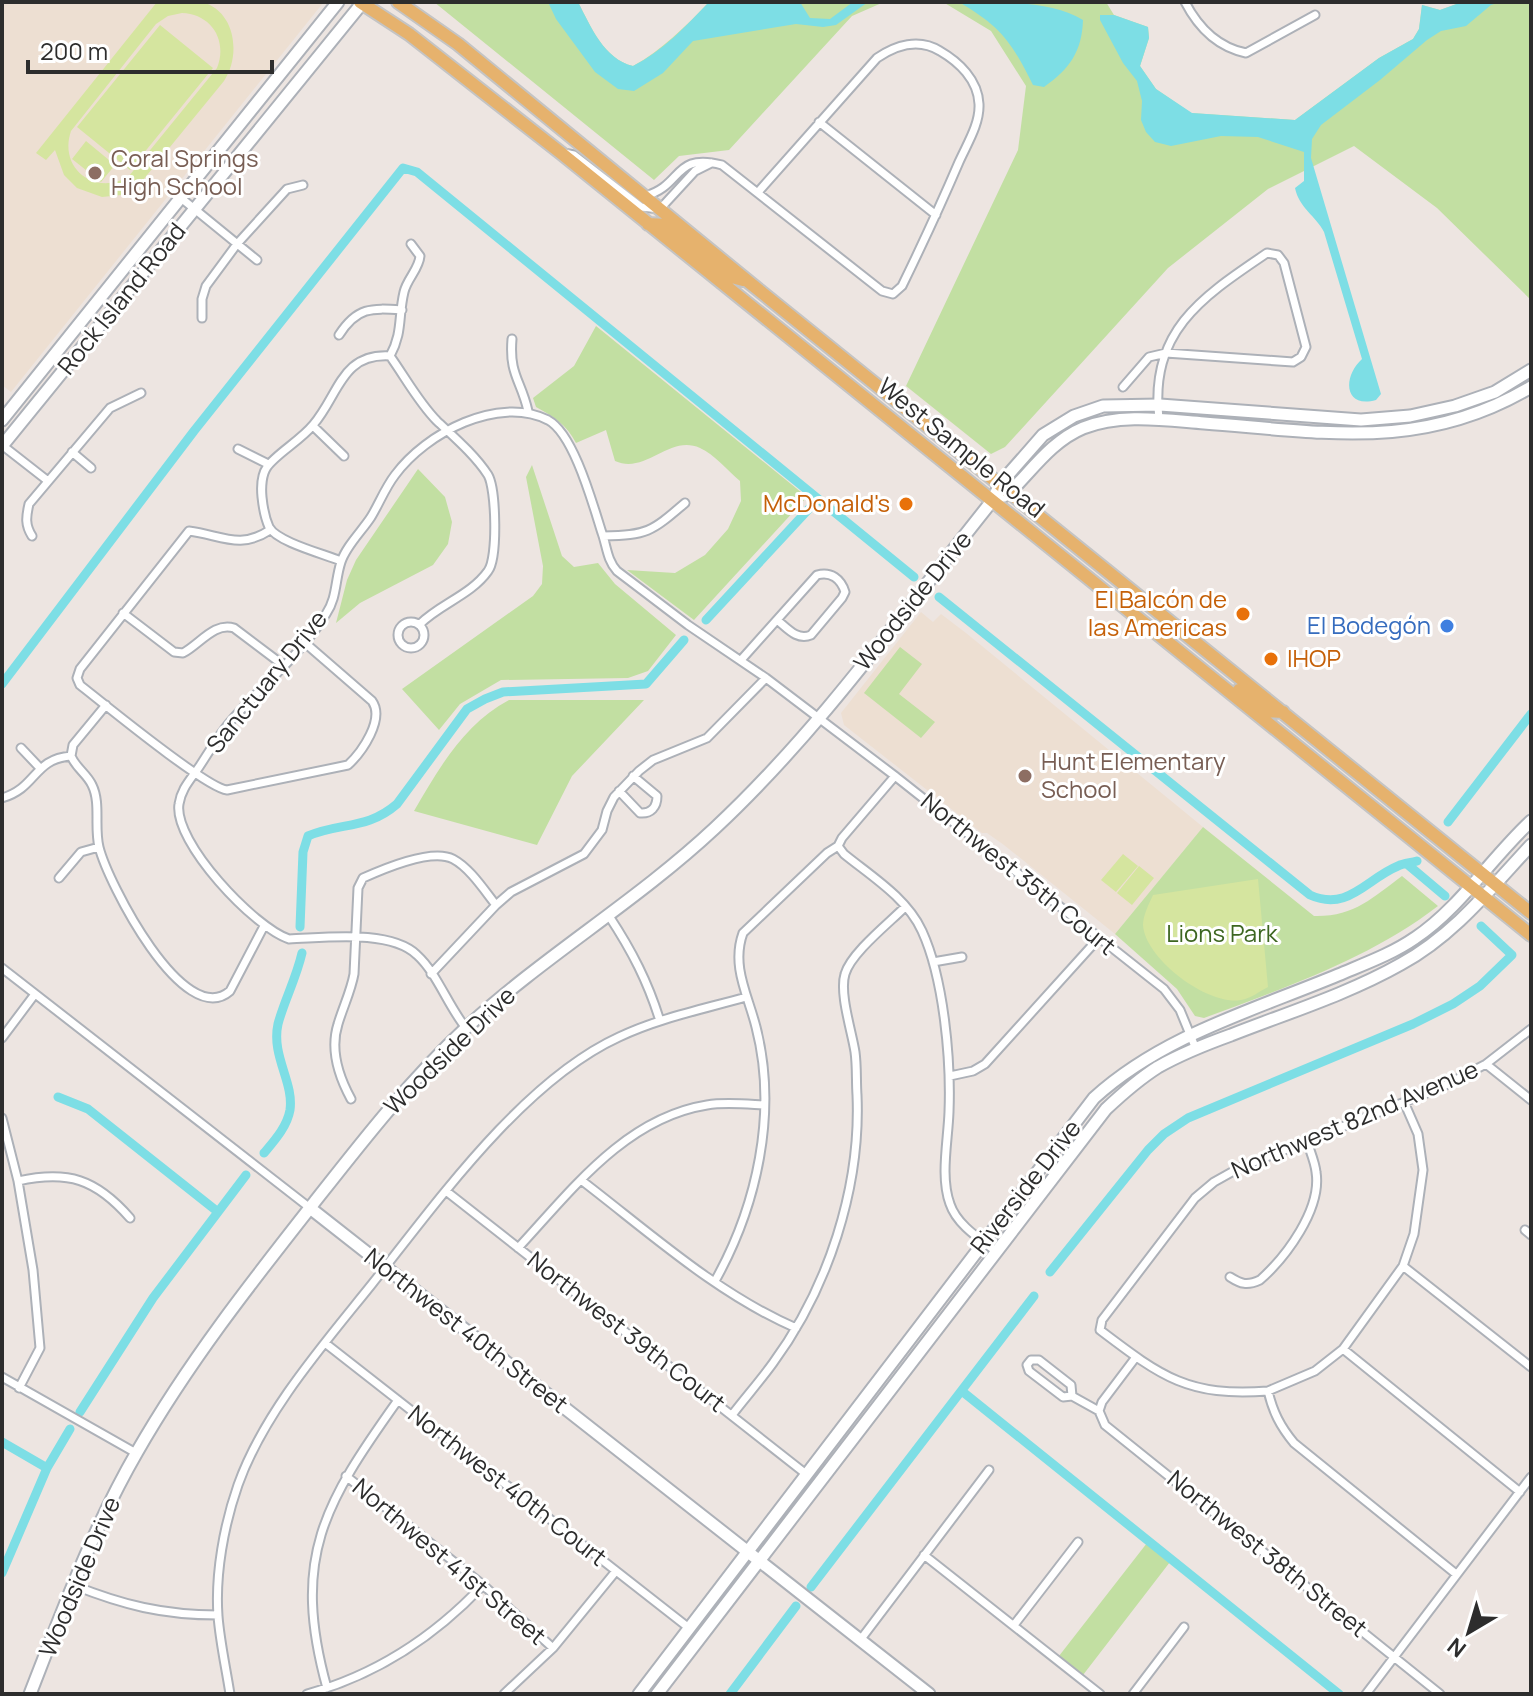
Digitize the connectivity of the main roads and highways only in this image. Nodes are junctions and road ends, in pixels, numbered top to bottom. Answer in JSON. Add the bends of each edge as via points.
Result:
{"nodes":[{"id":1,"x":362,"y":2,"type":"edge"},
{"id":2,"x":398,"y":2,"type":"edge"},
{"id":3,"x":648,"y":224,"type":"junction"},
{"id":4,"x":750,"y":283,"type":"junction"},
{"id":5,"x":832,"y":373,"type":"junction"},
{"id":6,"x":888,"y":395,"type":"junction"},
{"id":7,"x":1205,"y":673,"type":"junction"},
{"id":8,"x":1283,"y":712,"type":"junction"},
{"id":9,"x":1266,"y":723,"type":"junction"},
{"id":10,"x":1328,"y":748,"type":"junction"},
{"id":11,"x":1531,"y":913,"type":"edge"},
{"id":12,"x":1531,"y":935,"type":"edge"}],
"edges":[{"from":1,"to":3,"type":"main road","name":"West Sample Road"},
{"from":2,"to":4,"type":"main road","name":"West Sample Road","via":[[458,44]]},
{"from":3,"to":4,"type":"main road","via":[[666,225],[728,276]]},
{"from":3,"to":5,"type":"main road","name":"West Sample Road"},
{"from":4,"to":6,"type":"main road","name":"West Sample Road"},
{"from":5,"to":6,"type":"main road","via":[[849,373],[876,395]]},
{"from":5,"to":7,"type":"main road","name":"West Sample Road"},
{"from":6,"to":8,"type":"main road","name":"West Sample Road"},
{"from":7,"to":8,"type":"main road","via":[[1221,676],[1267,711]]},
{"from":7,"to":9,"type":"main road","name":"West Sample Road"},
{"from":8,"to":10,"type":"main road","name":"West Sample Road"},
{"from":9,"to":10,"type":"main road","via":[[1283,723],[1313,746]]},
{"from":9,"to":12,"type":"main road","name":"West Sample Road"},
{"from":10,"to":11,"type":"main road","name":"West Sample Road"}]}
